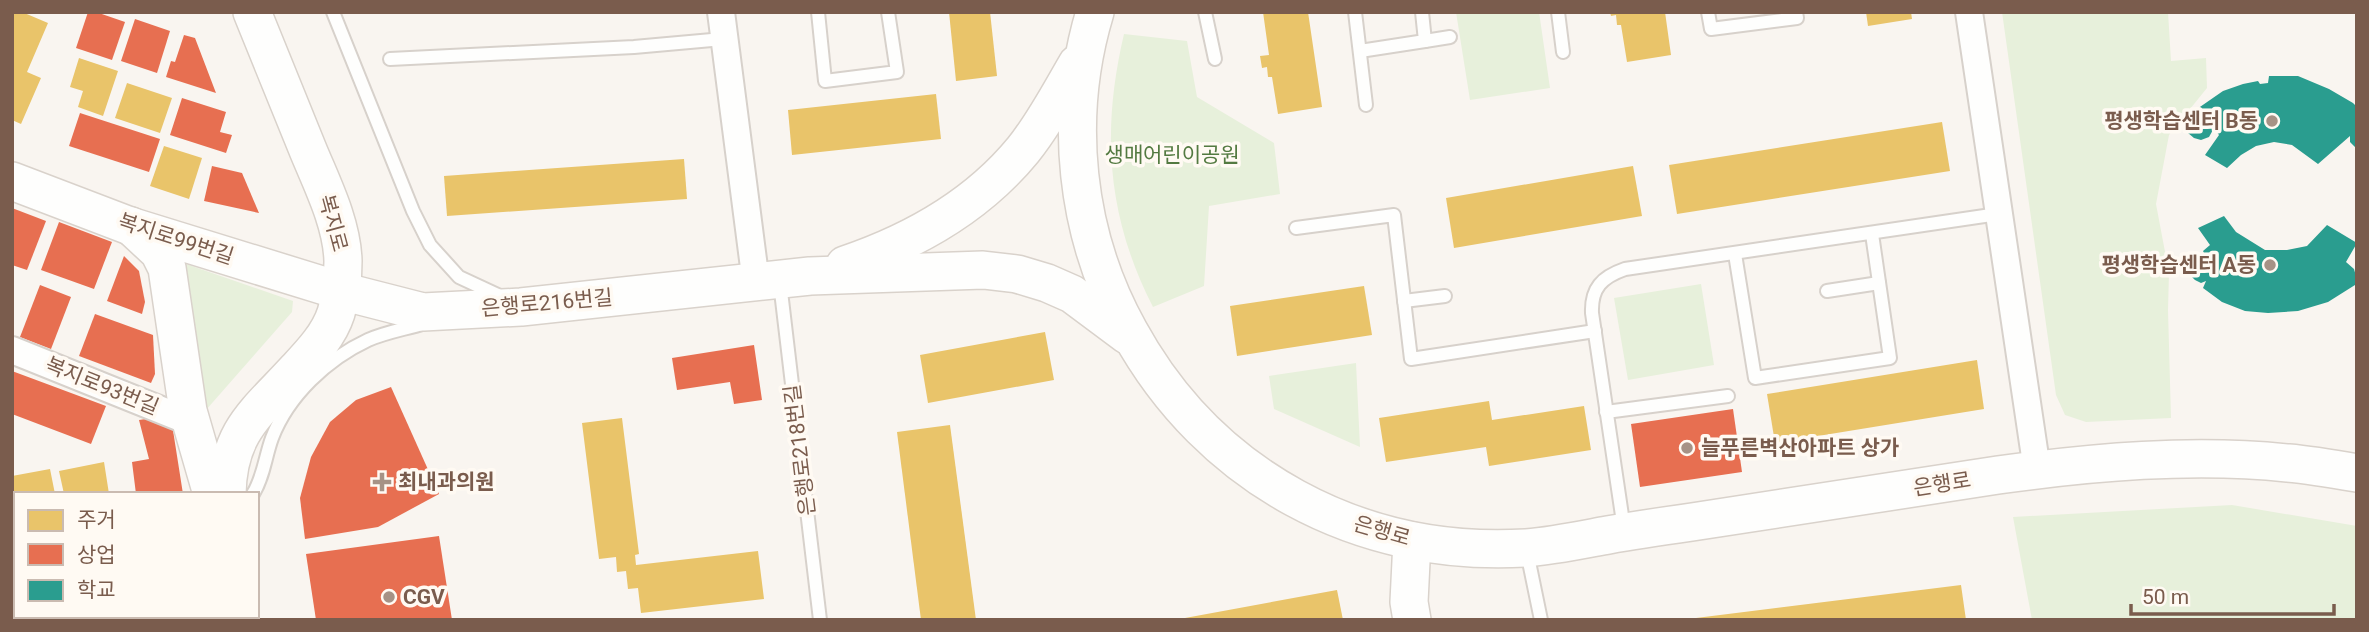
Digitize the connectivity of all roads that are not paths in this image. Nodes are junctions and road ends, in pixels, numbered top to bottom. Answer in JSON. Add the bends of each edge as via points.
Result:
{"nodes":[{"id":1,"x":252,"y":12,"type":"edge"},
{"id":2,"x":333,"y":12,"type":"edge"},
{"id":3,"x":721,"y":12,"type":"edge"},
{"id":4,"x":818,"y":12,"type":"edge"},
{"id":5,"x":888,"y":12,"type":"edge"},
{"id":6,"x":1095,"y":12,"type":"edge"},
{"id":7,"x":1205,"y":12,"type":"edge"},
{"id":8,"x":1355,"y":12,"type":"edge"},
{"id":9,"x":1422,"y":12,"type":"edge"},
{"id":10,"x":1558,"y":12,"type":"edge"},
{"id":11,"x":1708,"y":12,"type":"edge"},
{"id":12,"x":1796,"y":12,"type":"edge"},
{"id":13,"x":1969,"y":12,"type":"edge"},
{"id":14,"x":1450,"y":37,"type":"dead end"},
{"id":15,"x":723,"y":39,"type":"junction"},
{"id":16,"x":1425,"y":41,"type":"junction"},
{"id":17,"x":1085,"y":51,"type":"junction"},
{"id":18,"x":1360,"y":51,"type":"junction"},
{"id":19,"x":1563,"y":52,"type":"dead end"},
{"id":20,"x":390,"y":59,"type":"dead end"},
{"id":21,"x":1215,"y":59,"type":"dead end"},
{"id":22,"x":1366,"y":105,"type":"dead end"},
{"id":23,"x":12,"y":181,"type":"edge"},
{"id":24,"x":1998,"y":214,"type":"junction"},
{"id":25,"x":130,"y":226,"type":"junction"},
{"id":26,"x":1296,"y":228,"type":"dead end"},
{"id":27,"x":1871,"y":234,"type":"junction"},
{"id":28,"x":1735,"y":254,"type":"junction"},
{"id":29,"x":782,"y":280,"type":"junction"},
{"id":30,"x":1879,"y":283,"type":"junction"},
{"id":31,"x":341,"y":291,"type":"junction"},
{"id":32,"x":1827,"y":291,"type":"dead end"},
{"id":33,"x":1445,"y":296,"type":"dead end"},
{"id":34,"x":1404,"y":301,"type":"junction"},
{"id":35,"x":522,"y":307,"type":"junction"},
{"id":36,"x":1595,"y":331,"type":"junction"},
{"id":37,"x":1133,"y":340,"type":"junction"},
{"id":38,"x":12,"y":350,"type":"edge"},
{"id":39,"x":1728,"y":396,"type":"dead end"},
{"id":40,"x":1606,"y":412,"type":"junction"},
{"id":41,"x":191,"y":422,"type":"junction"},
{"id":42,"x":2037,"y":470,"type":"junction"},
{"id":43,"x":2357,"y":473,"type":"edge"},
{"id":44,"x":211,"y":492,"type":"edge"},
{"id":45,"x":227,"y":492,"type":"edge"},
{"id":46,"x":254,"y":492,"type":"edge"},
{"id":47,"x":1624,"y":532,"type":"junction"},
{"id":48,"x":1412,"y":541,"type":"junction"},
{"id":49,"x":1526,"y":548,"type":"junction"},
{"id":50,"x":820,"y":620,"type":"edge"},
{"id":51,"x":1412,"y":620,"type":"edge"},
{"id":52,"x":1541,"y":620,"type":"edge"}],
"edges":[{"from":1,"to":31,"type":"street","name":"복지로","via":[[326,192],[343,259]]},
{"from":2,"to":35,"type":"lane","via":[[430,245],[459,277]]},
{"from":3,"to":15,"type":"street"},
{"from":4,"to":5,"type":"lane","via":[[825,81],[897,72]]},
{"from":6,"to":17,"type":"street","name":"은행로"},
{"from":7,"to":21,"type":"lane"},
{"from":8,"to":18,"type":"lane"},
{"from":9,"to":16,"type":"lane"},
{"from":10,"to":19,"type":"lane"},
{"from":11,"to":12,"type":"lane","via":[[1711,29],[1797,18]]},
{"from":13,"to":24,"type":"street"},
{"from":14,"to":16,"type":"lane"},
{"from":15,"to":20,"type":"lane"},
{"from":15,"to":29,"type":"street"},
{"from":16,"to":18,"type":"lane"},
{"from":17,"to":29,"type":"street","via":[[1025,148],[993,182],[948,217],[884,252]]},
{"from":17,"to":37,"type":"street","name":"은행로","via":[[1077,116],[1083,203],[1103,275]]},
{"from":18,"to":22,"type":"lane"},
{"from":23,"to":25,"type":"street","name":"복지로99번길"},
{"from":24,"to":27,"type":"lane"},
{"from":24,"to":42,"type":"street"},
{"from":25,"to":31,"type":"street","name":"복지로99번길"},
{"from":25,"to":41,"type":"street","via":[[159,252],[167,268]]},
{"from":26,"to":34,"type":"lane","via":[[1394,215]]},
{"from":27,"to":28,"type":"lane"},
{"from":27,"to":30,"type":"lane"},
{"from":28,"to":30,"type":"lane","via":[[1755,378],[1890,358]]},
{"from":28,"to":36,"type":"lane","via":[[1612,274],[1599,282],[1591,298]]},
{"from":29,"to":35,"type":"street","name":"은행로216번길"},
{"from":29,"to":37,"type":"street","via":[[983,270],[1017,274],[1072,294]]},
{"from":29,"to":50,"type":"lane","name":"은행로218번길"},
{"from":30,"to":32,"type":"lane"},
{"from":31,"to":35,"type":"street","name":"은행로216번길","via":[[423,312]]},
{"from":31,"to":45,"type":"street","name":"복지로","via":[[324,337],[255,414],[233,446]]},
{"from":33,"to":34,"type":"lane"},
{"from":34,"to":36,"type":"lane","via":[[1411,359]]},
{"from":35,"to":46,"type":"lane","via":[[427,322],[368,340],[340,356],[286,410]]},
{"from":36,"to":40,"type":"lane"},
{"from":37,"to":48,"type":"street","name":"은행로","via":[[1193,421],[1241,464],[1326,513]]},
{"from":38,"to":41,"type":"street","name":"복지로93번길"},
{"from":39,"to":40,"type":"lane"},
{"from":40,"to":47,"type":"lane"},
{"from":41,"to":44,"type":"street"},
{"from":42,"to":43,"type":"street","name":"은행로","via":[[2190,459],[2286,463]]},
{"from":42,"to":47,"type":"street","name":"은행로"},
{"from":47,"to":49,"type":"street","name":"은행로"},
{"from":48,"to":49,"type":"street","name":"은행로"},
{"from":48,"to":51,"type":"street"},
{"from":49,"to":52,"type":"lane"}]}
